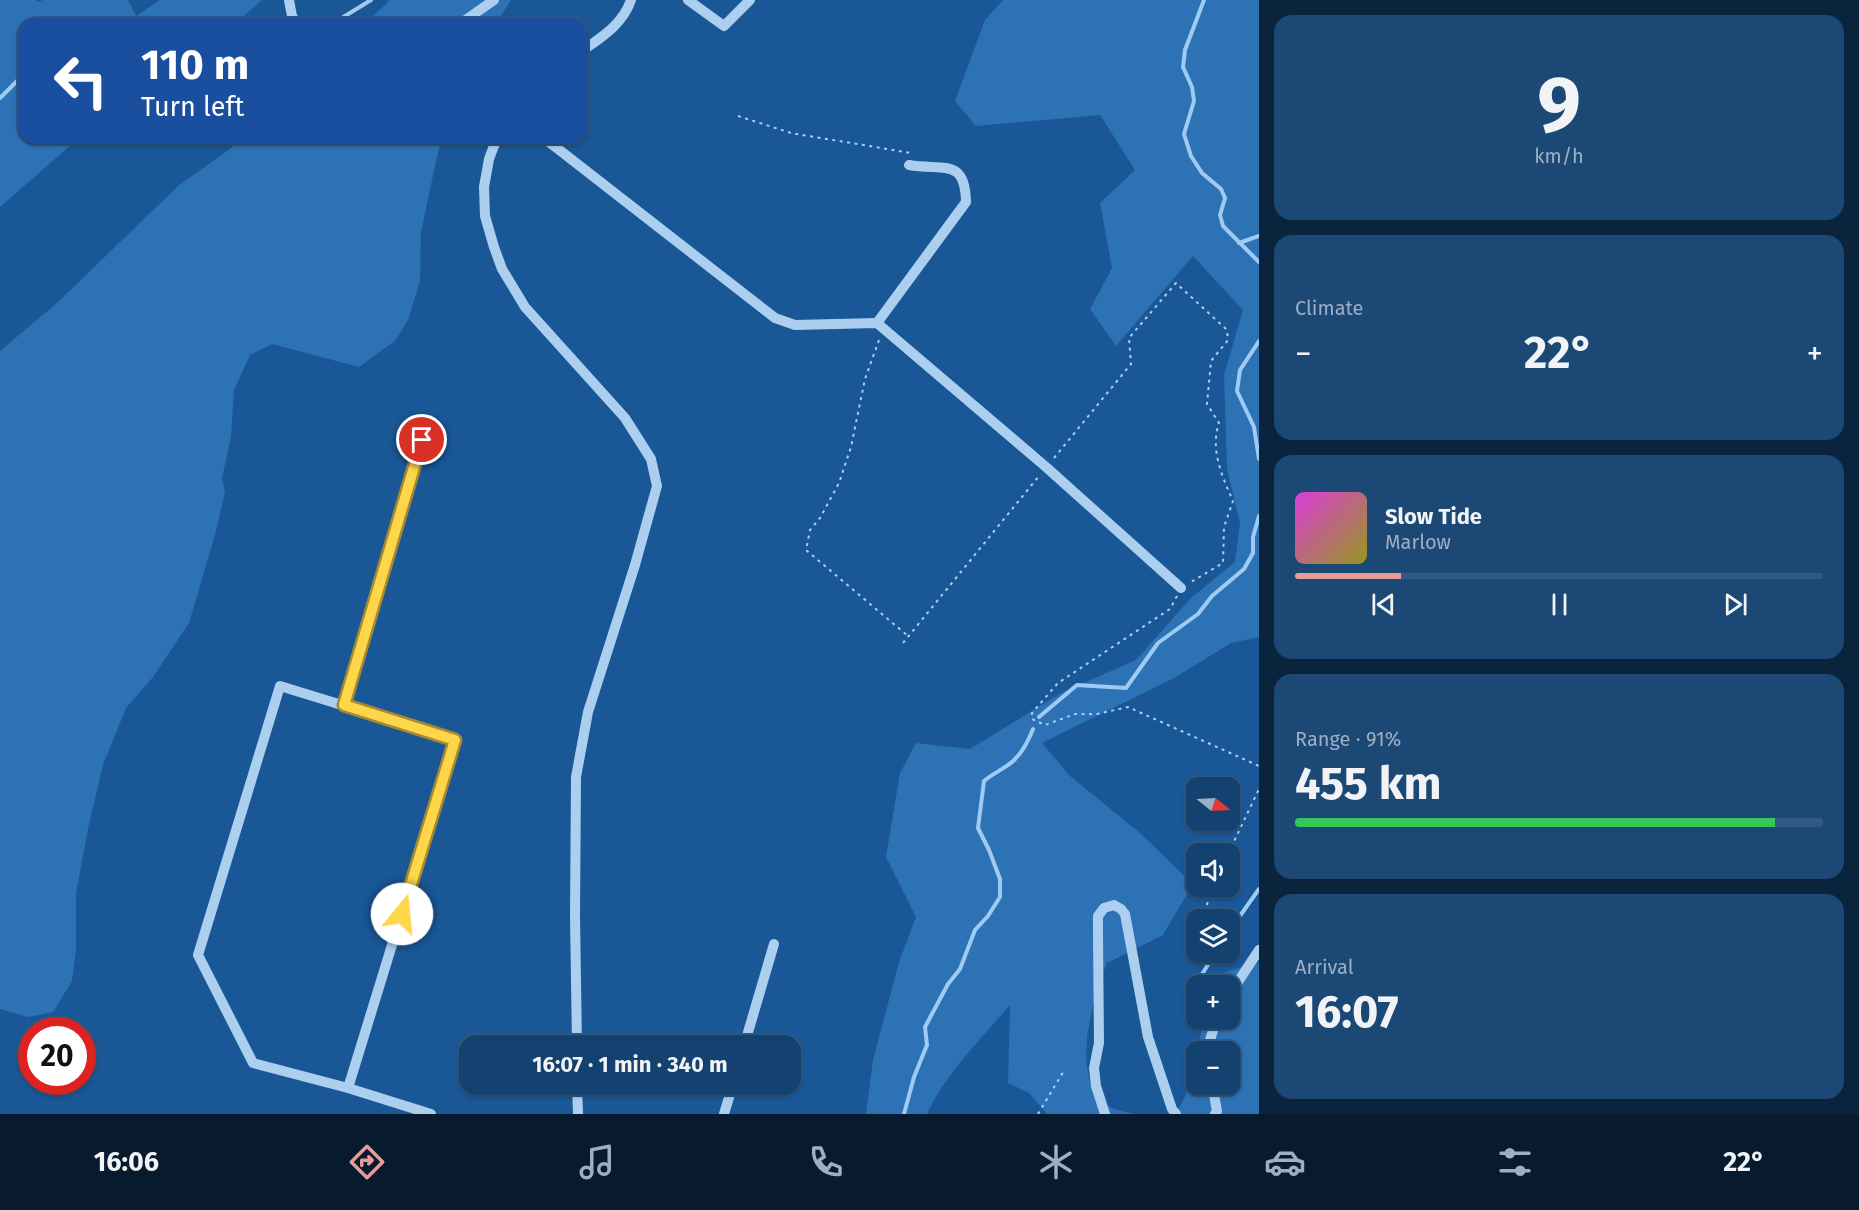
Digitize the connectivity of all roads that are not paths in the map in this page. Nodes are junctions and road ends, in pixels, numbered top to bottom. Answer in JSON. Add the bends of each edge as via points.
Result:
{"nodes":[{"id":1,"x":289,"y":0,"type":"edge"},
{"id":2,"x":494,"y":0,"type":"edge"},
{"id":3,"x":631,"y":0,"type":"edge"},
{"id":4,"x":688,"y":0,"type":"edge"},
{"id":5,"x":750,"y":0,"type":"edge"},
{"id":6,"x":293,"y":18,"type":"edge"},
{"id":7,"x":468,"y":18,"type":"edge"},
{"id":8,"x":588,"y":47,"type":"edge"},
{"id":9,"x":495,"y":144,"type":"edge"},
{"id":10,"x":552,"y":144,"type":"edge"},
{"id":11,"x":909,"y":165,"type":"dead end"},
{"id":12,"x":882,"y":327,"type":"junction"},
{"id":13,"x":422,"y":440,"type":"dead end"},
{"id":14,"x":1181,"y":588,"type":"road end"},
{"id":15,"x":345,"y":705,"type":"junction"},
{"id":16,"x":774,"y":944,"type":"dead end"},
{"id":17,"x":1259,"y":950,"type":"edge"},
{"id":18,"x":1240,"y":979,"type":"edge"},
{"id":19,"x":577,"y":1035,"type":"edge"},
{"id":20,"x":747,"y":1035,"type":"edge"},
{"id":21,"x":348,"y":1089,"type":"junction"},
{"id":22,"x":578,"y":1095,"type":"edge"},
{"id":23,"x":730,"y":1095,"type":"edge"},
{"id":24,"x":1214,"y":1095,"type":"edge"},
{"id":25,"x":405,"y":1110,"type":"edge"},
{"id":26,"x":430,"y":1114,"type":"edge"},
{"id":27,"x":578,"y":1114,"type":"edge"},
{"id":28,"x":724,"y":1114,"type":"edge"},
{"id":29,"x":1105,"y":1114,"type":"edge"},
{"id":30,"x":1176,"y":1114,"type":"edge"},
{"id":31,"x":1215,"y":1114,"type":"edge"}],
"edges":[{"from":1,"to":6,"type":"street"},
{"from":2,"to":7,"type":"street"},
{"from":3,"to":8,"type":"street","via":[[623,17]]},
{"from":4,"to":5,"type":"street","via":[[724,26]]},
{"from":9,"to":19,"type":"street","via":[[484,187],[485,216],[502,268],[525,307],[625,418],[651,459],[657,486],[588,712],[576,777]]},
{"from":10,"to":12,"type":"street","via":[[776,318],[795,325]]},
{"from":11,"to":12,"type":"street","via":[[955,170],[962,175],[966,202]]},
{"from":12,"to":14,"type":"street"},
{"from":13,"to":15,"type":"street"},
{"from":15,"to":21,"type":"street","via":[[455,740]]},
{"from":15,"to":21,"type":"street","via":[[280,686],[198,955],[253,1063]]},
{"from":16,"to":20,"type":"street"},
{"from":17,"to":18,"type":"street"},
{"from":21,"to":25,"type":"street"},
{"from":22,"to":27,"type":"street"},
{"from":23,"to":28,"type":"street"},
{"from":24,"to":31,"type":"street"},
{"from":25,"to":26,"type":"street"},
{"from":29,"to":30,"type":"street","via":[[1094,1068],[1099,1043],[1098,916],[1113,905],[1125,914],[1148,1037]]}]}
